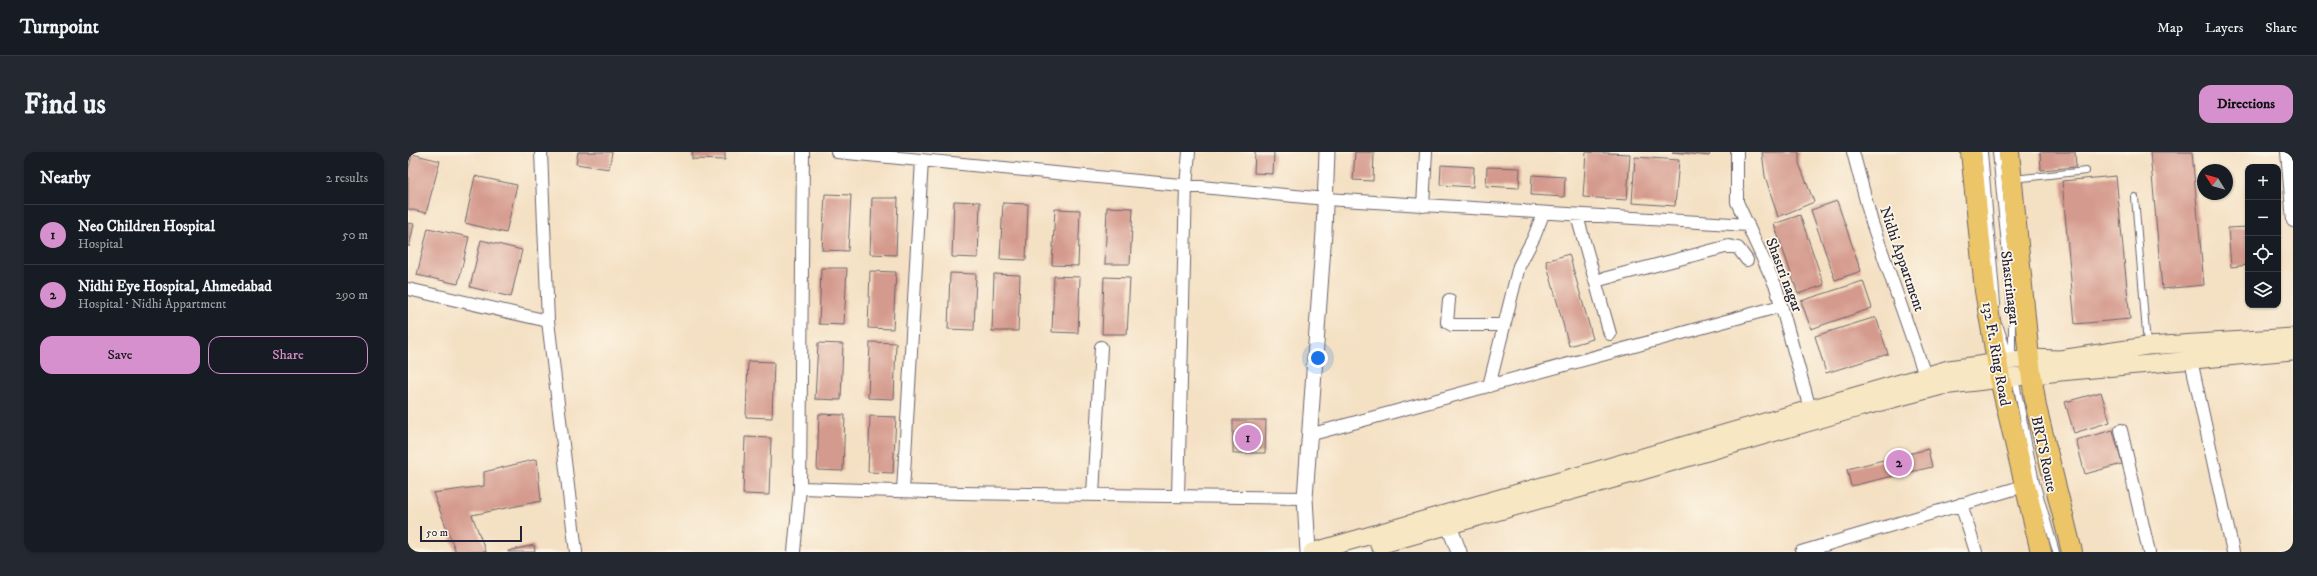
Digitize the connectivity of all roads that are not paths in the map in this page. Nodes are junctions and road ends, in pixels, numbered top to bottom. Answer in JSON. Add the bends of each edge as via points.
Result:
{"nodes":[{"id":1,"x":541,"y":152,"type":"edge"},
{"id":2,"x":803,"y":152,"type":"edge"},
{"id":3,"x":837,"y":152,"type":"edge"},
{"id":4,"x":1189,"y":152,"type":"edge"},
{"id":5,"x":1328,"y":152,"type":"edge"},
{"id":6,"x":1426,"y":152,"type":"edge"},
{"id":7,"x":1737,"y":152,"type":"edge"},
{"id":8,"x":1854,"y":152,"type":"edge"},
{"id":9,"x":1971,"y":152,"type":"edge"},
{"id":10,"x":1984,"y":152,"type":"edge"},
{"id":11,"x":1996,"y":152,"type":"edge"},
{"id":12,"x":2009,"y":152,"type":"edge"},
{"id":13,"x":2287,"y":152,"type":"edge"},
{"id":14,"x":880,"y":154,"type":"edge"},
{"id":15,"x":938,"y":157,"type":"edge"},
{"id":16,"x":922,"y":160,"type":"junction"},
{"id":17,"x":2086,"y":171,"type":"dead end"},
{"id":18,"x":2012,"y":179,"type":"junction"},
{"id":19,"x":1186,"y":186,"type":"junction"},
{"id":20,"x":2135,"y":197,"type":"dead end"},
{"id":21,"x":1326,"y":199,"type":"junction"},
{"id":22,"x":1423,"y":206,"type":"junction"},
{"id":23,"x":1543,"y":214,"type":"junction"},
{"id":24,"x":1577,"y":216,"type":"junction"},
{"id":25,"x":2293,"y":221,"type":"edge"},
{"id":26,"x":1748,"y":225,"type":"junction"},
{"id":27,"x":1746,"y":260,"type":"dead end"},
{"id":28,"x":1595,"y":281,"type":"junction"},
{"id":29,"x":408,"y":289,"type":"edge"},
{"id":30,"x":1449,"y":300,"type":"dead end"},
{"id":31,"x":1781,"y":306,"type":"junction"},
{"id":32,"x":1998,"y":314,"type":"dead end"},
{"id":33,"x":548,"y":321,"type":"junction"},
{"id":34,"x":1998,"y":322,"type":"dead end"},
{"id":35,"x":1504,"y":325,"type":"junction"},
{"id":36,"x":1610,"y":334,"type":"dead end"},
{"id":37,"x":2293,"y":337,"type":"edge"},
{"id":38,"x":2147,"y":346,"type":"junction"},
{"id":39,"x":1101,"y":347,"type":"dead end"},
{"id":40,"x":2293,"y":351,"type":"edge"},
{"id":41,"x":2191,"y":360,"type":"junction"},
{"id":42,"x":2014,"y":369,"type":"junction"},
{"id":43,"x":1925,"y":375,"type":"junction"},
{"id":44,"x":1489,"y":386,"type":"junction"},
{"id":45,"x":1810,"y":408,"type":"junction"},
{"id":46,"x":2121,"y":430,"type":"dead end"},
{"id":47,"x":1309,"y":435,"type":"junction"},
{"id":48,"x":2024,"y":486,"type":"junction"},
{"id":49,"x":800,"y":488,"type":"junction"},
{"id":50,"x":903,"y":491,"type":"junction"},
{"id":51,"x":1093,"y":495,"type":"junction"},
{"id":52,"x":1178,"y":496,"type":"junction"},
{"id":53,"x":1306,"y":498,"type":"junction"},
{"id":54,"x":1961,"y":504,"type":"junction"},
{"id":55,"x":1447,"y":520,"type":"junction"},
{"id":56,"x":576,"y":552,"type":"edge"},
{"id":57,"x":794,"y":552,"type":"edge"},
{"id":58,"x":1308,"y":552,"type":"edge"},
{"id":59,"x":1312,"y":552,"type":"edge"},
{"id":60,"x":1352,"y":552,"type":"edge"},
{"id":61,"x":1458,"y":552,"type":"edge"},
{"id":62,"x":1803,"y":552,"type":"edge"},
{"id":63,"x":1976,"y":552,"type":"edge"},
{"id":64,"x":2041,"y":552,"type":"edge"},
{"id":65,"x":2056,"y":552,"type":"edge"},
{"id":66,"x":2072,"y":552,"type":"edge"},
{"id":67,"x":2149,"y":552,"type":"edge"},
{"id":68,"x":2233,"y":552,"type":"edge"}],
"edges":[{"from":1,"to":33,"type":"street"},
{"from":2,"to":49,"type":"street"},
{"from":3,"to":14,"type":"street"},
{"from":4,"to":19,"type":"street"},
{"from":5,"to":21,"type":"street"},
{"from":6,"to":22,"type":"street"},
{"from":7,"to":26,"type":"street","name":"Shastri nagar","via":[[1737,202]]},
{"from":8,"to":43,"type":"street","name":"Nidhi Appartment","via":[[1872,224]]},
{"from":9,"to":42,"type":"main road","name":"132 Ft. Ring Road","via":[[1985,291]]},
{"from":10,"to":32,"type":"lane","name":"Shastrinagar"},
{"from":11,"to":42,"type":"lane","name":"Shastrinagar","via":[[2012,318]]},
{"from":12,"to":18,"type":"main road","name":"132 Ft. Ring Road"},
{"from":13,"to":25,"type":"street"},
{"from":14,"to":16,"type":"street"},
{"from":15,"to":16,"type":"street"},
{"from":15,"to":19,"type":"street"},
{"from":16,"to":50,"type":"street"},
{"from":17,"to":18,"type":"lane"},
{"from":18,"to":42,"type":"main road","name":"132 Ft. Ring Road"},
{"from":19,"to":21,"type":"street"},
{"from":19,"to":52,"type":"street"},
{"from":20,"to":38,"type":"lane"},
{"from":21,"to":22,"type":"street"},
{"from":21,"to":47,"type":"street"},
{"from":22,"to":23,"type":"street"},
{"from":23,"to":24,"type":"street"},
{"from":23,"to":35,"type":"street","via":[[1519,266]]},
{"from":24,"to":26,"type":"street"},
{"from":24,"to":28,"type":"street"},
{"from":26,"to":31,"type":"street","name":"Shastri nagar","via":[[1776,287]]},
{"from":27,"to":28,"type":"street","via":[[1738,248],[1728,246]]},
{"from":28,"to":36,"type":"street"},
{"from":29,"to":33,"type":"street"},
{"from":30,"to":35,"type":"street","via":[[1446,316],[1452,325]]},
{"from":31,"to":44,"type":"street"},
{"from":31,"to":45,"type":"street","name":"Shastri nagar"},
{"from":33,"to":56,"type":"street"},
{"from":34,"to":42,"type":"lane","name":"Shastrinagar"},
{"from":35,"to":44,"type":"street"},
{"from":37,"to":38,"type":"main road"},
{"from":38,"to":42,"type":"main road","via":[[2060,359]]},
{"from":39,"to":51,"type":"street"},
{"from":40,"to":41,"type":"main road"},
{"from":41,"to":42,"type":"main road"},
{"from":41,"to":68,"type":"street"},
{"from":42,"to":43,"type":"main road","via":[[1949,368]]},
{"from":42,"to":48,"type":"main road","name":"132 Ft. Ring Road"},
{"from":42,"to":55,"type":"main road","via":[[1862,406]]},
{"from":42,"to":65,"type":"lane","name":"BRTS Route","via":[[2036,482]]},
{"from":42,"to":66,"type":"main road","name":"132 Ft. Ring Road","via":[[2036,407]]},
{"from":43,"to":45,"type":"main road"},
{"from":44,"to":47,"type":"street"},
{"from":45,"to":55,"type":"main road"},
{"from":46,"to":67,"type":"street"},
{"from":47,"to":53,"type":"street"},
{"from":48,"to":54,"type":"street"},
{"from":48,"to":64,"type":"main road","name":"132 Ft. Ring Road"},
{"from":49,"to":50,"type":"street"},
{"from":49,"to":57,"type":"street"},
{"from":50,"to":51,"type":"street"},
{"from":51,"to":52,"type":"street"},
{"from":52,"to":53,"type":"street"},
{"from":53,"to":58,"type":"street"},
{"from":54,"to":62,"type":"street"},
{"from":54,"to":63,"type":"street"},
{"from":55,"to":59,"type":"main road"},
{"from":55,"to":60,"type":"main road"},
{"from":55,"to":61,"type":"street"}]}
